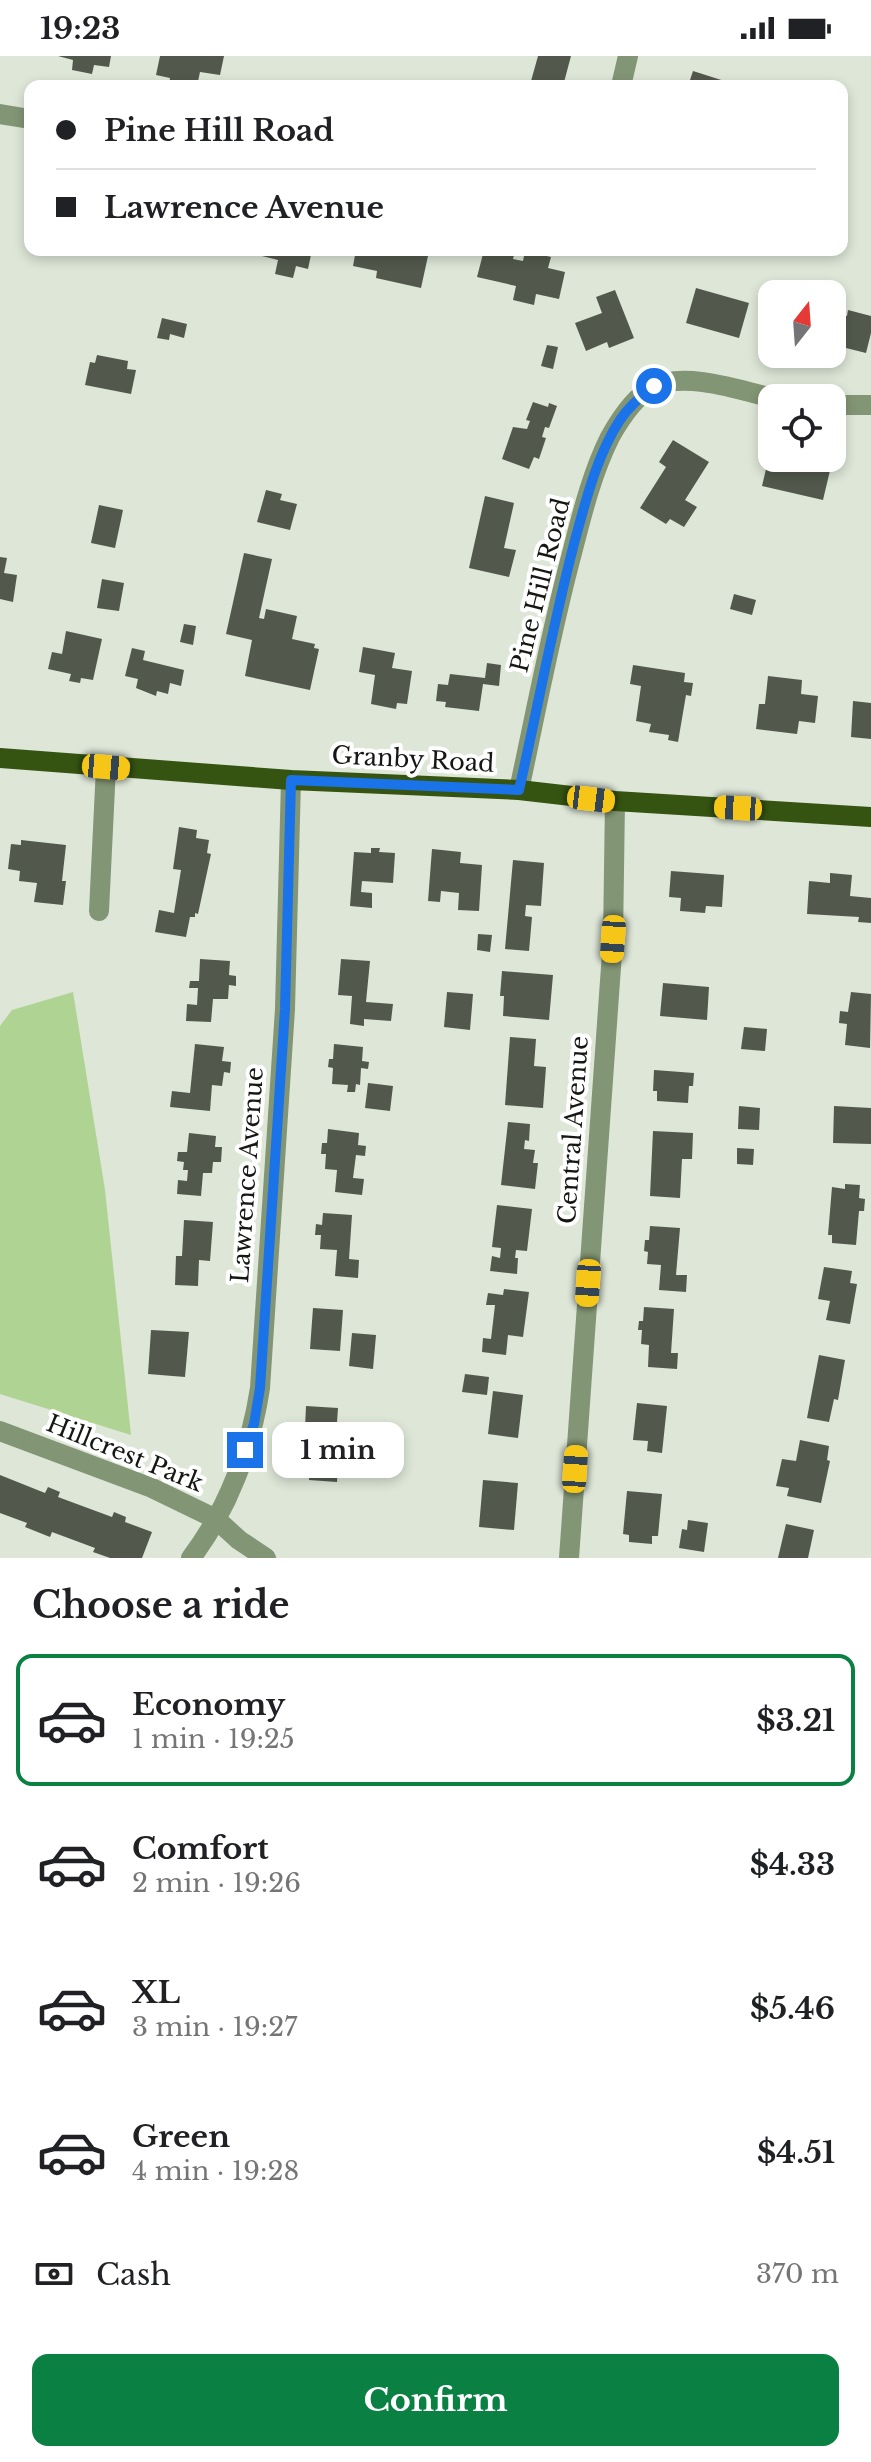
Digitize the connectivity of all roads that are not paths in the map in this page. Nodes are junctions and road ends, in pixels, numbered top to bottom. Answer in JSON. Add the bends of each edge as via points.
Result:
{"nodes":[{"id":1,"x":628,"y":56,"type":"edge"},
{"id":2,"x":622,"y":80,"type":"edge"},
{"id":3,"x":0,"y":114,"type":"edge"},
{"id":4,"x":24,"y":118,"type":"edge"},
{"id":5,"x":758,"y":395,"type":"edge"},
{"id":6,"x":846,"y":405,"type":"edge"},
{"id":7,"x":871,"y":405,"type":"edge"},
{"id":8,"x":0,"y":758,"type":"edge"},
{"id":9,"x":106,"y":767,"type":"junction"},
{"id":10,"x":291,"y":780,"type":"junction"},
{"id":11,"x":519,"y":790,"type":"junction"},
{"id":12,"x":615,"y":801,"type":"junction"},
{"id":13,"x":871,"y":817,"type":"edge"},
{"id":14,"x":99,"y":911,"type":"dead end"},
{"id":15,"x":0,"y":1431,"type":"edge"},
{"id":16,"x":216,"y":1519,"type":"junction"},
{"id":17,"x":191,"y":1558,"type":"edge"},
{"id":18,"x":266,"y":1558,"type":"edge"},
{"id":19,"x":569,"y":1558,"type":"edge"}],
"edges":[{"from":1,"to":2,"type":"street"},
{"from":3,"to":4,"type":"street"},
{"from":5,"to":11,"type":"street","name":"Pine Hill Road","via":[[702,383],[669,383],[641,395],[619,421],[583,512]]},
{"from":6,"to":7,"type":"street"},
{"from":8,"to":9,"type":"main road","name":"Granby Road"},
{"from":9,"to":10,"type":"main road","name":"Granby Road"},
{"from":9,"to":14,"type":"street"},
{"from":10,"to":11,"type":"main road","name":"Granby Road"},
{"from":10,"to":16,"type":"street","name":"Lawrence Avenue","via":[[286,994],[260,1388],[254,1424]]},
{"from":11,"to":12,"type":"main road","name":"Granby Road"},
{"from":12,"to":13,"type":"main road","name":"Granby Road"},
{"from":12,"to":19,"type":"street","name":"Central Avenue","via":[[612,954]]},
{"from":15,"to":16,"type":"street","name":"Hillcrest Park","via":[[152,1488]]},
{"from":16,"to":17,"type":"street","name":"Lawrence Avenue"},
{"from":16,"to":18,"type":"street","name":"Hillcrest Park"}]}
